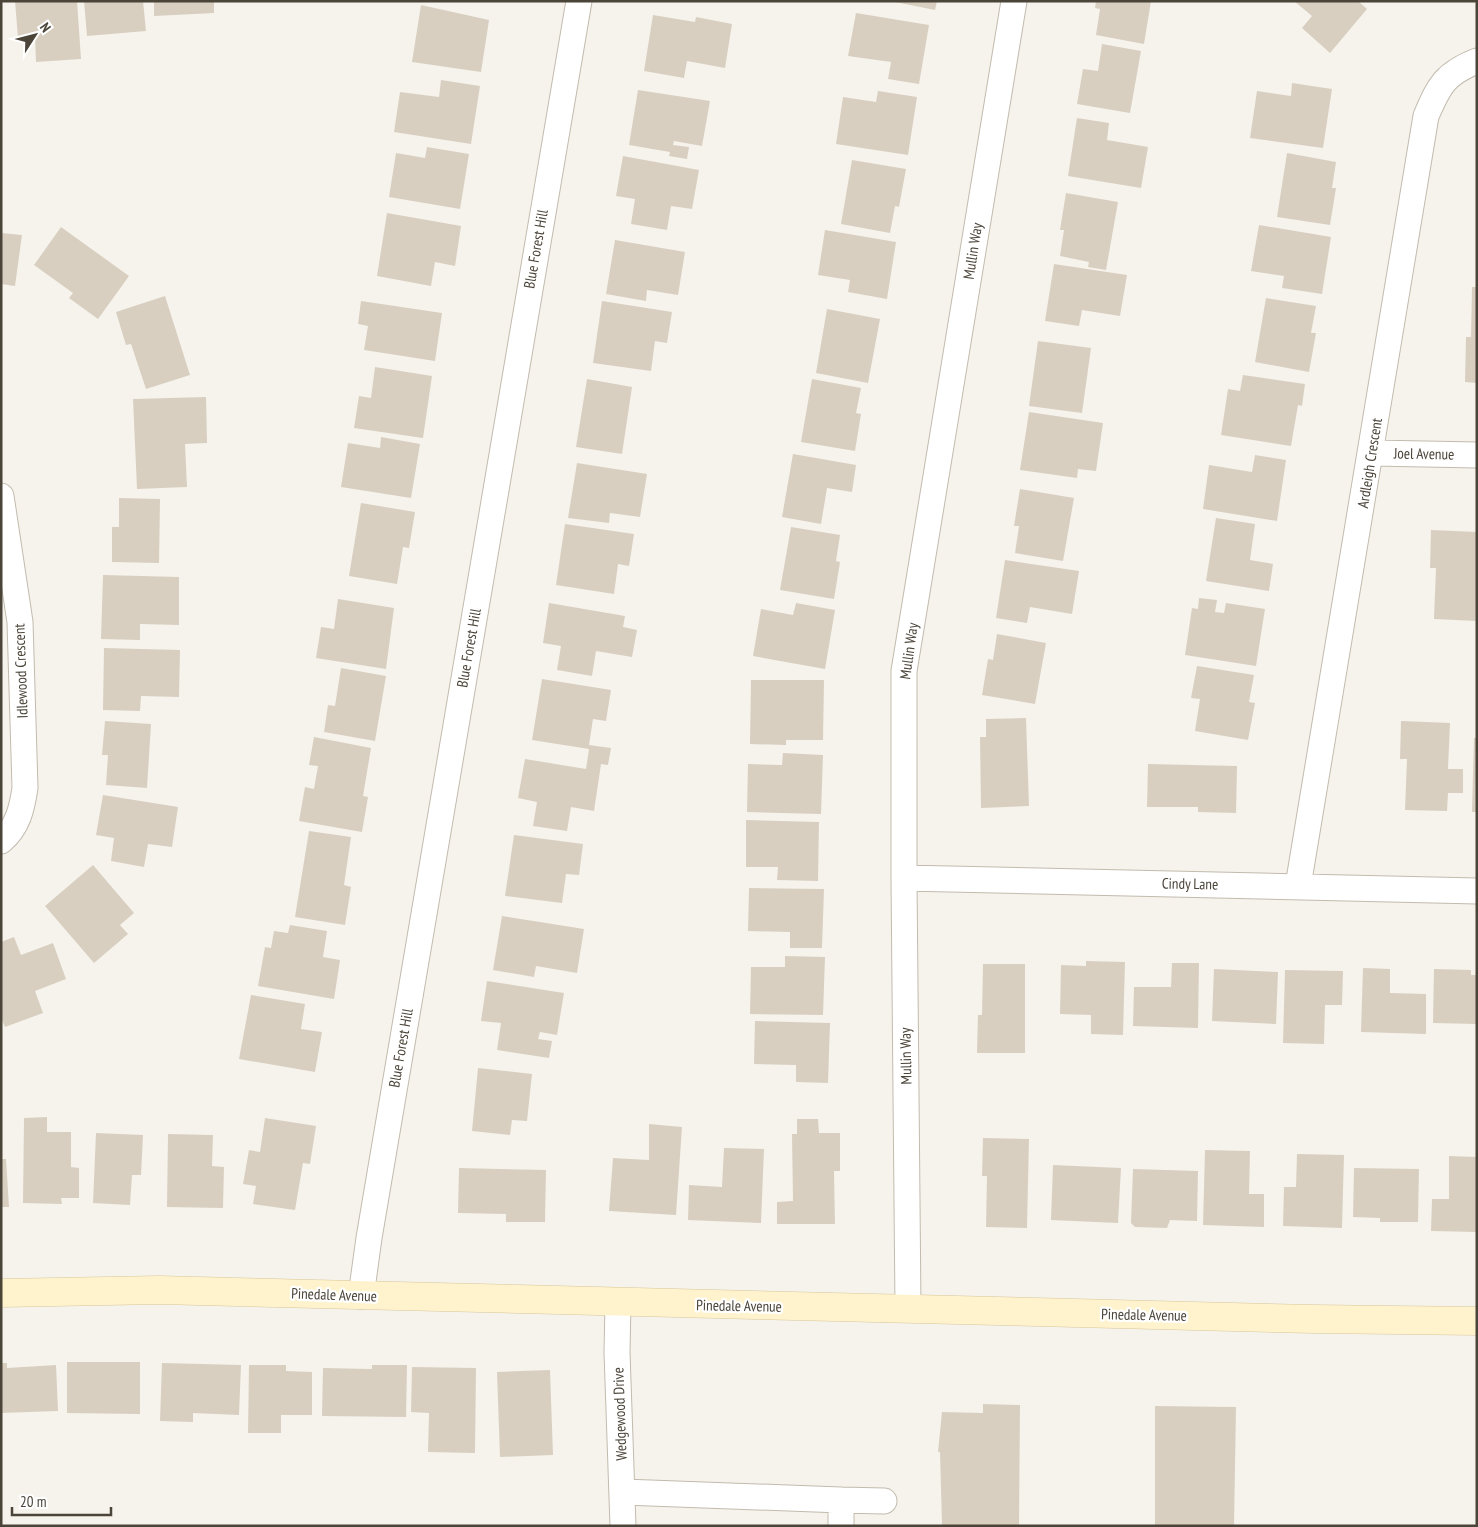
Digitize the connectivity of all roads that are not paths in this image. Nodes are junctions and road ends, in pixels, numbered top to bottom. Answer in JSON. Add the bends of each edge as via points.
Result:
{"nodes":[{"id":1,"x":578,"y":1,"type":"edge"},
{"id":2,"x":1014,"y":1,"type":"edge"},
{"id":3,"x":1477,"y":61,"type":"edge"},
{"id":4,"x":1372,"y":453,"type":"junction"},
{"id":5,"x":1477,"y":455,"type":"edge"},
{"id":6,"x":1,"y":496,"type":"edge"},
{"id":7,"x":1,"y":841,"type":"edge"},
{"id":8,"x":904,"y":878,"type":"junction"},
{"id":9,"x":1298,"y":886,"type":"junction"},
{"id":10,"x":1477,"y":891,"type":"edge"},
{"id":11,"x":1,"y":1293,"type":"edge"},
{"id":12,"x":361,"y":1296,"type":"junction"},
{"id":13,"x":618,"y":1303,"type":"junction"},
{"id":14,"x":908,"y":1310,"type":"junction"},
{"id":15,"x":1477,"y":1321,"type":"edge"},
{"id":16,"x":623,"y":1492,"type":"junction"},
{"id":17,"x":841,"y":1500,"type":"junction"},
{"id":18,"x":884,"y":1501,"type":"dead end"},
{"id":19,"x":623,"y":1526,"type":"edge"},
{"id":20,"x":841,"y":1526,"type":"edge"}],
"edges":[{"from":1,"to":12,"type":"street","name":"Blue Forest Hill"},
{"from":2,"to":8,"type":"street","name":"Mullin Way","via":[[904,670]]},
{"from":3,"to":4,"type":"street","name":"Ardleigh Crescent","via":[[1462,67],[1440,86],[1426,116]]},
{"from":4,"to":5,"type":"street","name":"Joel Avenue"},
{"from":4,"to":9,"type":"street","name":"Ardleigh Crescent"},
{"from":6,"to":7,"type":"street","name":"Idlewood Crescent","via":[[20,622],[25,788],[16,823]]},
{"from":8,"to":9,"type":"street","name":"Cindy Lane"},
{"from":8,"to":14,"type":"street","name":"Mullin Way"},
{"from":9,"to":10,"type":"street","name":"Cindy Lane"},
{"from":11,"to":12,"type":"street","name":"Pinedale Avenue","via":[[160,1290]]},
{"from":12,"to":13,"type":"street","name":"Pinedale Avenue"},
{"from":13,"to":14,"type":"street","name":"Pinedale Avenue"},
{"from":13,"to":16,"type":"street","name":"Wedgewood Drive"},
{"from":14,"to":15,"type":"street","name":"Pinedale Avenue"},
{"from":16,"to":17,"type":"street"},
{"from":16,"to":19,"type":"street","name":"Wedgewood Drive"},
{"from":17,"to":18,"type":"street"},
{"from":17,"to":20,"type":"street"}]}
